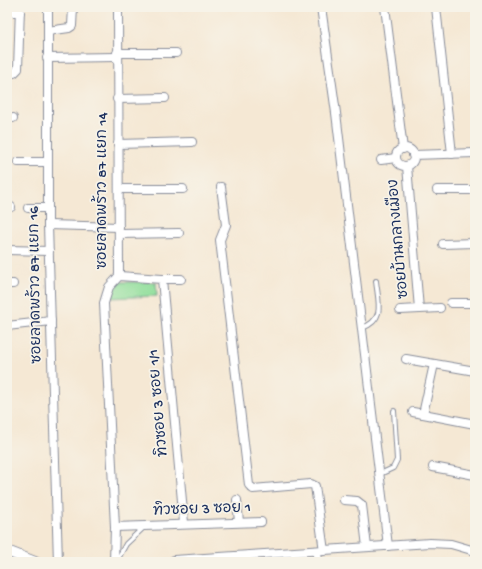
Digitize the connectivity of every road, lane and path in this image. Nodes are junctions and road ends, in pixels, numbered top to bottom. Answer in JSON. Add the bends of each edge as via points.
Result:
{"nodes":[{"id":1,"x":48,"y":7,"type":"edge"},
{"id":2,"x":73,"y":7,"type":"edge"},
{"id":3,"x":118,"y":7,"type":"edge"},
{"id":4,"x":321,"y":7,"type":"edge"},
{"id":5,"x":385,"y":7,"type":"edge"},
{"id":6,"x":436,"y":7,"type":"edge"},
{"id":7,"x":20,"y":10,"type":"edge"},
{"id":8,"x":7,"y":12,"type":"edge"},
{"id":9,"x":48,"y":31,"type":"junction"},
{"id":10,"x":176,"y":53,"type":"dead end"},
{"id":11,"x":117,"y":55,"type":"junction"},
{"id":12,"x":47,"y":58,"type":"junction"},
{"id":13,"x":7,"y":72,"type":"edge"},
{"id":14,"x":165,"y":98,"type":"dead end"},
{"id":15,"x":117,"y":99,"type":"junction"},
{"id":16,"x":192,"y":142,"type":"dead end"},
{"id":17,"x":118,"y":144,"type":"junction"},
{"id":18,"x":403,"y":149,"type":"junction"},
{"id":19,"x":475,"y":153,"type":"edge"},
{"id":20,"x":452,"y":154,"type":"junction"},
{"id":21,"x":413,"y":155,"type":"junction"},
{"id":22,"x":396,"y":158,"type":"junction"},
{"id":23,"x":381,"y":160,"type":"dead end"},
{"id":24,"x":18,"y":162,"type":"dead end"},
{"id":25,"x":48,"y":162,"type":"junction"},
{"id":26,"x":407,"y":166,"type":"junction"},
{"id":27,"x":221,"y":187,"type":"dead end"},
{"id":28,"x":119,"y":189,"type":"junction"},
{"id":29,"x":183,"y":189,"type":"dead end"},
{"id":30,"x":437,"y":190,"type":"dead end"},
{"id":31,"x":475,"y":190,"type":"edge"},
{"id":32,"x":28,"y":208,"type":"dead end"},
{"id":33,"x":48,"y":208,"type":"junction"},
{"id":34,"x":48,"y":225,"type":"junction"},
{"id":35,"x":119,"y":230,"type":"junction"},
{"id":36,"x":179,"y":233,"type":"dead end"},
{"id":37,"x":443,"y":244,"type":"dead end"},
{"id":38,"x":475,"y":244,"type":"edge"},
{"id":39,"x":7,"y":250,"type":"edge"},
{"id":40,"x":49,"y":251,"type":"junction"},
{"id":41,"x":118,"y":276,"type":"junction"},
{"id":42,"x":162,"y":279,"type":"junction"},
{"id":43,"x":181,"y":279,"type":"dead end"},
{"id":44,"x":376,"y":281,"type":"dead end"},
{"id":45,"x":451,"y":303,"type":"dead end"},
{"id":46,"x":475,"y":303,"type":"edge"},
{"id":47,"x":440,"y":308,"type":"dead end"},
{"id":48,"x":400,"y":310,"type":"dead end"},
{"id":49,"x":419,"y":310,"type":"junction"},
{"id":50,"x":51,"y":321,"type":"junction"},
{"id":51,"x":7,"y":326,"type":"edge"},
{"id":52,"x":362,"y":328,"type":"junction"},
{"id":53,"x":406,"y":359,"type":"dead end"},
{"id":54,"x":434,"y":364,"type":"junction"},
{"id":55,"x":475,"y":371,"type":"edge"},
{"id":56,"x":394,"y":411,"type":"dead end"},
{"id":57,"x":414,"y":412,"type":"dead end"},
{"id":58,"x":423,"y":414,"type":"junction"},
{"id":59,"x":475,"y":424,"type":"edge"},
{"id":60,"x":433,"y":467,"type":"dead end"},
{"id":61,"x":380,"y":474,"type":"junction"},
{"id":62,"x":475,"y":475,"type":"edge"},
{"id":63,"x":237,"y":500,"type":"dead end"},
{"id":64,"x":344,"y":500,"type":"dead end"},
{"id":65,"x":239,"y":522,"type":"junction"},
{"id":66,"x":261,"y":522,"type":"dead end"},
{"id":67,"x":184,"y":523,"type":"junction"},
{"id":68,"x":144,"y":526,"type":"junction"},
{"id":69,"x":115,"y":527,"type":"junction"},
{"id":70,"x":388,"y":546,"type":"junction"},
{"id":71,"x":367,"y":547,"type":"junction"},
{"id":72,"x":320,"y":551,"type":"junction"},
{"id":73,"x":475,"y":551,"type":"edge"},
{"id":74,"x":13,"y":556,"type":"edge"},
{"id":75,"x":174,"y":560,"type":"dead end"},
{"id":76,"x":35,"y":562,"type":"edge"},
{"id":77,"x":58,"y":562,"type":"edge"},
{"id":78,"x":115,"y":562,"type":"edge"},
{"id":79,"x":318,"y":562,"type":"edge"}],
"edges":[{"from":1,"to":9,"type":"street","name":"ซอยลาดพร้าว 87 แยก 16"},
{"from":2,"to":9,"type":"street","via":[[72,26]]},
{"from":3,"to":11,"type":"street","name":"ซอยลาดพร้าว 87 แยก 14"},
{"from":4,"to":52,"type":"street"},
{"from":5,"to":18,"type":"street"},
{"from":6,"to":20,"type":"street"},
{"from":7,"to":8,"type":"street"},
{"from":7,"to":13,"type":"street","via":[[18,69],[14,73]]},
{"from":9,"to":12,"type":"street","name":"ซอยลาดพร้าว 87 แยก 16"},
{"from":10,"to":11,"type":"street"},
{"from":11,"to":12,"type":"street"},
{"from":11,"to":15,"type":"street","name":"ซอยลาดพร้าว 87 แยก 14"},
{"from":12,"to":25,"type":"street","name":"ซอยลาดพร้าว 87 แยก 16"},
{"from":14,"to":15,"type":"street"},
{"from":15,"to":17,"type":"street","name":"ซอยลาดพร้าว 87 แยก 14"},
{"from":16,"to":17,"type":"street"},
{"from":17,"to":28,"type":"street","name":"ซอยลาดพร้าว 87 แยก 14"},
{"from":18,"to":21,"type":"street","via":[[409,150]]},
{"from":18,"to":22,"type":"street","name":"ซอยบ้านกลางเมือง","via":[[398,152]]},
{"from":19,"to":20,"type":"street"},
{"from":20,"to":21,"type":"street"},
{"from":21,"to":26,"type":"street","name":"ซอยบ้านกลางเมือง","via":[[413,162]]},
{"from":22,"to":23,"type":"street","name":"ซอยบ้านกลางเมือง"},
{"from":22,"to":26,"type":"street","name":"ซอยบ้านกลางเมือง","via":[[400,165]]},
{"from":24,"to":25,"type":"street"},
{"from":25,"to":33,"type":"street","name":"ซอยลาดพร้าว 87 แยก 16"},
{"from":26,"to":49,"type":"street","name":"ซอยบ้านกลางเมือง"},
{"from":27,"to":72,"type":"street","via":[[226,225],[220,240],[249,485],[253,489],[311,484],[315,486]]},
{"from":28,"to":29,"type":"street"},
{"from":28,"to":35,"type":"street","name":"ซอยลาดพร้าว 87 แยก 14"},
{"from":30,"to":31,"type":"street"},
{"from":32,"to":33,"type":"street"},
{"from":33,"to":34,"type":"street","name":"ซอยลาดพร้าว 87 แยก 16"},
{"from":34,"to":35,"type":"street"},
{"from":34,"to":40,"type":"street","name":"ซอยลาดพร้าว 87 แยก 16"},
{"from":35,"to":36,"type":"street"},
{"from":35,"to":41,"type":"street","name":"ซอยลาดพร้าว 87 แยก 14"},
{"from":37,"to":38,"type":"street"},
{"from":39,"to":40,"type":"street"},
{"from":40,"to":50,"type":"street","name":"ซอยลาดพร้าว 87 แยก 16"},
{"from":41,"to":42,"type":"street"},
{"from":41,"to":69,"type":"street","name":"ซอยลาดพร้าว 87 แยก 14","via":[[109,287],[104,303]]},
{"from":42,"to":43,"type":"street"},
{"from":42,"to":67,"type":"street","name":"ทิวซอย 3 ซอย 1/1"},
{"from":44,"to":52,"type":"lane","via":[[378,317],[374,323]]},
{"from":45,"to":46,"type":"street"},
{"from":47,"to":49,"type":"street","name":"ซอยบ้านกลางเมือง"},
{"from":48,"to":49,"type":"street","name":"ซอยบ้านกลางเมือง"},
{"from":50,"to":51,"type":"street"},
{"from":50,"to":77,"type":"street","name":"ซอยลาดพร้าว 87 แยก 16"},
{"from":52,"to":61,"type":"street"},
{"from":53,"to":54,"type":"street"},
{"from":54,"to":55,"type":"street"},
{"from":54,"to":58,"type":"street"},
{"from":56,"to":61,"type":"lane","via":[[397,460],[393,468]]},
{"from":57,"to":58,"type":"street"},
{"from":58,"to":59,"type":"street"},
{"from":60,"to":62,"type":"street"},
{"from":61,"to":70,"type":"street"},
{"from":63,"to":65,"type":"street"},
{"from":64,"to":71,"type":"street","via":[[357,501],[362,505]]},
{"from":65,"to":66,"type":"street","name":"ทิวซอย 3 ซอย 1"},
{"from":65,"to":67,"type":"street","name":"ทิวซอย 3 ซอย 1"},
{"from":67,"to":68,"type":"street","name":"ทิวซอย 3 ซอย 1"},
{"from":68,"to":69,"type":"street","name":"ทิวซอย 3 ซอย 1"},
{"from":68,"to":78,"type":"lane","name":"ทิวซอย 3 ซอย 1","via":[[126,544]]},
{"from":69,"to":78,"type":"street","name":"ซอยลาดพร้าว 87 แยก 14"},
{"from":70,"to":71,"type":"street"},
{"from":70,"to":73,"type":"street","via":[[441,543]]},
{"from":71,"to":72,"type":"street"},
{"from":72,"to":75,"type":"street"},
{"from":72,"to":79,"type":"street"},
{"from":74,"to":76,"type":"street"}]}
